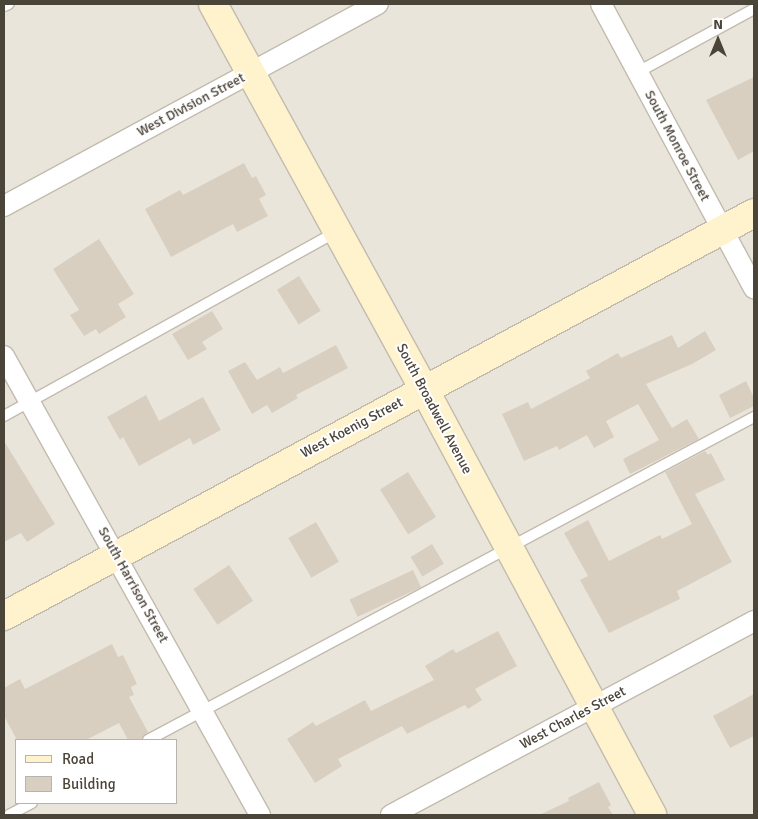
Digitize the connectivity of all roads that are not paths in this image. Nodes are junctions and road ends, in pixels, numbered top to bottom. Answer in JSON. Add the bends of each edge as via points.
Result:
{"nodes":[{"id":1,"x":9,"y":4,"type":"edge"},
{"id":2,"x":213,"y":4,"type":"edge"},
{"id":3,"x":378,"y":4,"type":"edge"},
{"id":4,"x":601,"y":4,"type":"edge"},
{"id":5,"x":4,"y":6,"type":"edge"},
{"id":6,"x":754,"y":9,"type":"edge"},
{"id":7,"x":638,"y":72,"type":"junction"},
{"id":8,"x":250,"y":73,"type":"junction"},
{"id":9,"x":4,"y":206,"type":"edge"},
{"id":10,"x":754,"y":213,"type":"edge"},
{"id":11,"x":722,"y":230,"type":"junction"},
{"id":12,"x":337,"y":231,"type":"junction"},
{"id":13,"x":754,"y":288,"type":"edge"},
{"id":14,"x":4,"y":356,"type":"edge"},
{"id":15,"x":424,"y":389,"type":"junction"},
{"id":16,"x":29,"y":401,"type":"junction"},
{"id":17,"x":4,"y":416,"type":"edge"},
{"id":18,"x":754,"y":417,"type":"edge"},
{"id":19,"x":508,"y":547,"type":"junction"},
{"id":20,"x":116,"y":555,"type":"junction"},
{"id":21,"x":4,"y":616,"type":"edge"},
{"id":22,"x":754,"y":621,"type":"edge"},
{"id":23,"x":594,"y":707,"type":"junction"},
{"id":24,"x":202,"y":711,"type":"junction"},
{"id":25,"x":150,"y":739,"type":"edge"},
{"id":26,"x":30,"y":804,"type":"edge"},
{"id":27,"x":9,"y":815,"type":"edge"},
{"id":28,"x":260,"y":815,"type":"edge"},
{"id":29,"x":391,"y":815,"type":"edge"},
{"id":30,"x":652,"y":815,"type":"edge"}],
"edges":[{"from":1,"to":5,"type":"lane"},
{"from":2,"to":8,"type":"main road","name":"South Broadwell Avenue"},
{"from":3,"to":8,"type":"street","name":"West Division Street"},
{"from":4,"to":7,"type":"street","name":"South Monroe Street"},
{"from":6,"to":7,"type":"lane"},
{"from":7,"to":11,"type":"street","name":"South Monroe Street"},
{"from":8,"to":9,"type":"street","name":"West Division Street"},
{"from":8,"to":12,"type":"main road","name":"South Broadwell Avenue"},
{"from":10,"to":11,"type":"main road","name":"West Koenig Street"},
{"from":11,"to":13,"type":"street","name":"South Monroe Street"},
{"from":11,"to":15,"type":"main road","name":"West Koenig Street"},
{"from":12,"to":15,"type":"main road","name":"South Broadwell Avenue"},
{"from":12,"to":16,"type":"lane"},
{"from":14,"to":16,"type":"street","name":"South Harrison Street"},
{"from":15,"to":19,"type":"main road","name":"South Broadwell Avenue"},
{"from":15,"to":20,"type":"main road","name":"West Koenig Street"},
{"from":16,"to":17,"type":"lane"},
{"from":16,"to":20,"type":"street","name":"South Harrison Street"},
{"from":18,"to":19,"type":"lane"},
{"from":19,"to":23,"type":"main road","name":"South Broadwell Avenue"},
{"from":19,"to":24,"type":"lane"},
{"from":20,"to":21,"type":"main road","name":"West Koenig Street"},
{"from":20,"to":24,"type":"street","name":"South Harrison Street"},
{"from":22,"to":23,"type":"street","name":"West Charles Street"},
{"from":23,"to":29,"type":"street","name":"West Charles Street"},
{"from":23,"to":30,"type":"main road","name":"South Broadwell Avenue"},
{"from":24,"to":25,"type":"lane"},
{"from":24,"to":28,"type":"street","name":"South Harrison Street"},
{"from":26,"to":27,"type":"lane"}]}
